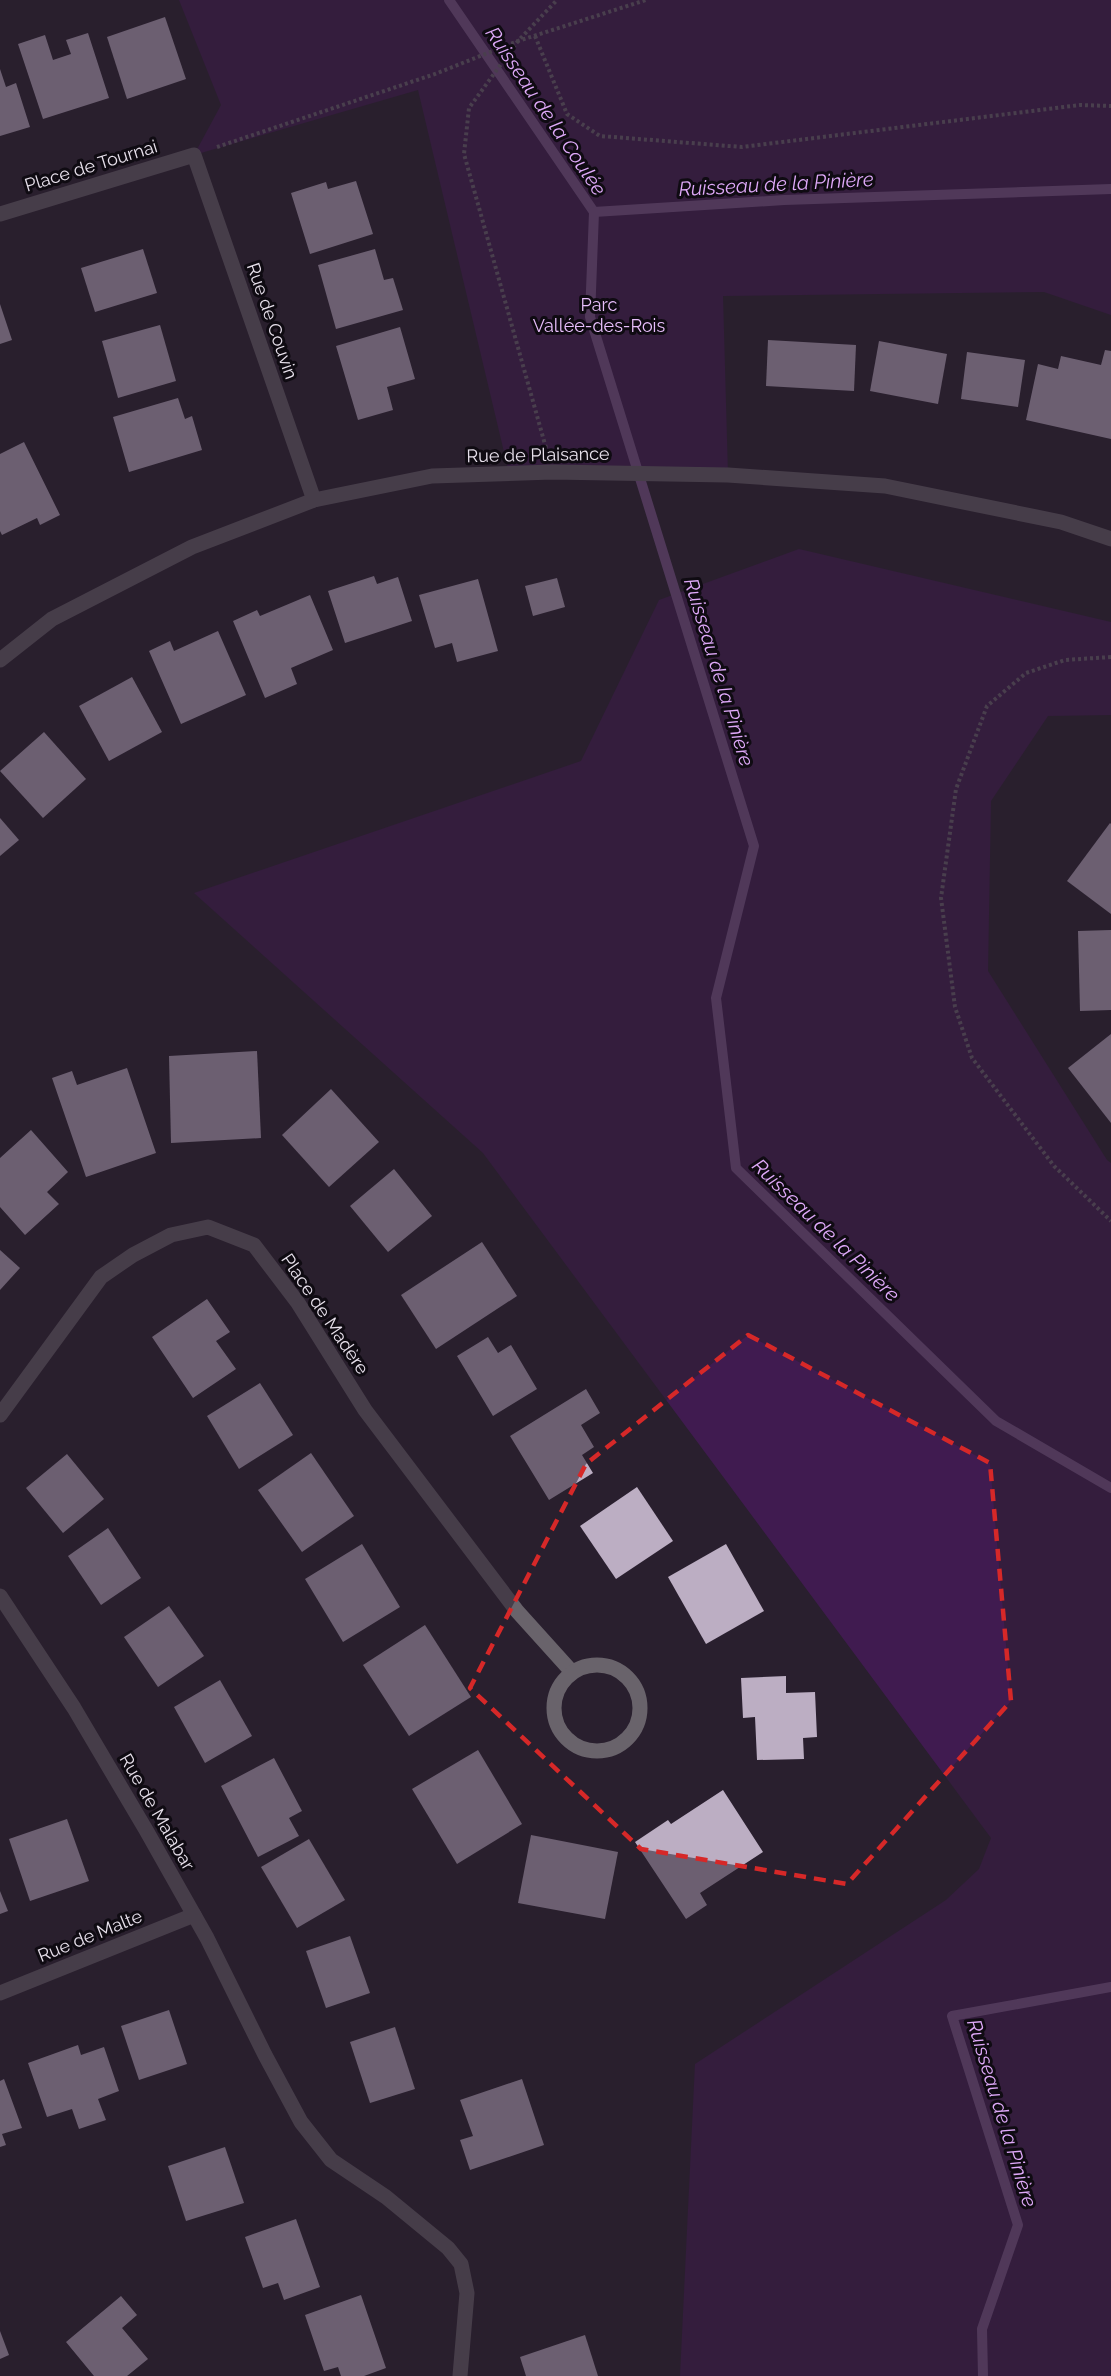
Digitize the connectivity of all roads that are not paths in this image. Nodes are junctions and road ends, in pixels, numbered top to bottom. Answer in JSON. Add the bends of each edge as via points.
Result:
{"nodes":[{"id":1,"x":194,"y":155,"type":"joint"},
{"id":2,"x":0,"y":214,"type":"edge"},
{"id":3,"x":314,"y":500,"type":"junction"},
{"id":4,"x":1111,"y":539,"type":"edge"},
{"id":5,"x":0,"y":660,"type":"edge"},
{"id":6,"x":0,"y":1415,"type":"edge"},
{"id":7,"x":0,"y":1596,"type":"edge"},
{"id":8,"x":572,"y":1672,"type":"junction"},
{"id":9,"x":194,"y":1915,"type":"junction"},
{"id":10,"x":0,"y":1993,"type":"edge"},
{"id":11,"x":460,"y":2376,"type":"edge"}],
"edges":[{"from":1,"to":2,"type":"street","name":"Place de Tournai"},
{"from":1,"to":3,"type":"street","name":"Rue de Couvin"},
{"from":3,"to":4,"type":"street","name":"Rue de Plaisance","via":[[432,476],[552,472],[728,475],[885,486],[1061,522]]},
{"from":3,"to":5,"type":"street","name":"Rue de Plaisance","via":[[182,552],[52,619]]},
{"from":6,"to":8,"type":"street","name":"Place de Madère","via":[[101,1277],[133,1255],[171,1235],[208,1227],[254,1245],[298,1303],[364,1410],[517,1611]]},
{"from":7,"to":9,"type":"street","name":"Rue de Malabar","via":[[74,1708]]},
{"from":8,"to":8,"type":"street","via":[[598,1664],[613,1667],[635,1685],[641,1713],[628,1739],[617,1747],[588,1751],[564,1736],[556,1724],[555,1696],[561,1682]]},
{"from":9,"to":10,"type":"street","name":"Rue de Malte"},
{"from":9,"to":11,"type":"street","name":"Rue de Malabar","via":[[301,2122],[331,2160],[386,2197],[448,2248],[461,2264],[466,2293]]}]}
